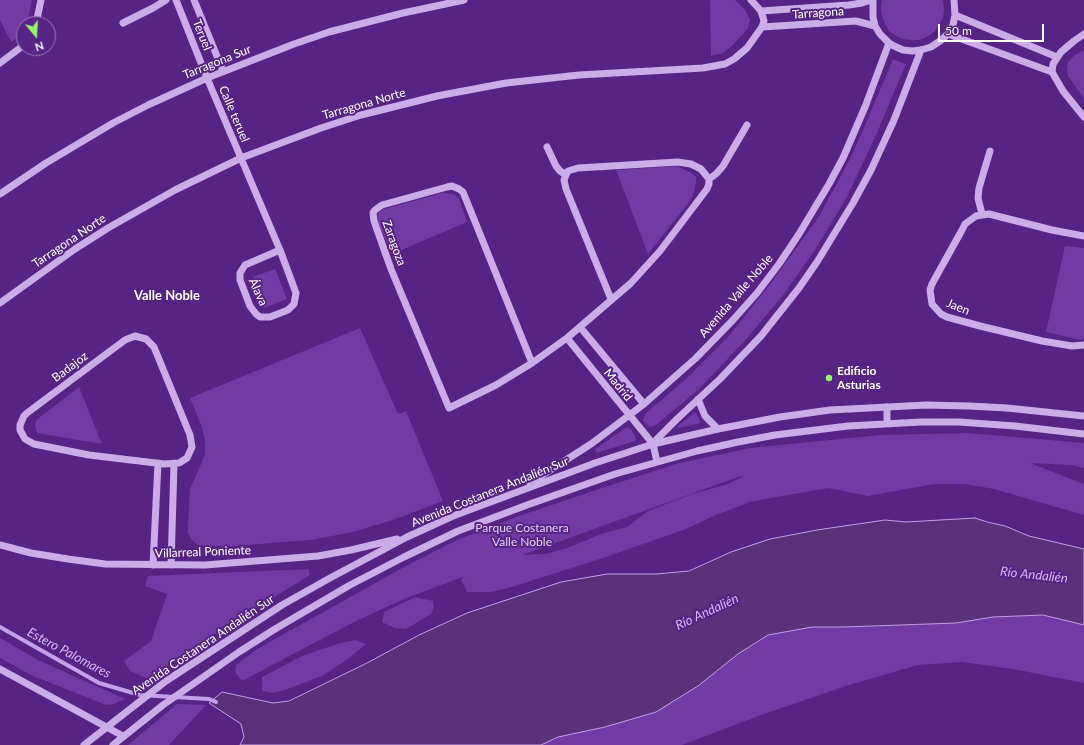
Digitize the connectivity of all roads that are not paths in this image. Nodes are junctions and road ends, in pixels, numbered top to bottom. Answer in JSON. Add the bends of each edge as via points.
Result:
{"nodes":[{"id":1,"x":41,"y":0,"type":"edge"},
{"id":2,"x":166,"y":0,"type":"edge"},
{"id":3,"x":176,"y":0,"type":"edge"},
{"id":4,"x":194,"y":0,"type":"edge"},
{"id":5,"x":464,"y":0,"type":"edge"},
{"id":6,"x":751,"y":0,"type":"edge"},
{"id":7,"x":872,"y":0,"type":"edge"},
{"id":8,"x":954,"y":0,"type":"edge"},
{"id":9,"x":761,"y":11,"type":"junction"},
{"id":10,"x":955,"y":15,"type":"junction"},
{"id":11,"x":38,"y":16,"type":"edge"},
{"id":12,"x":123,"y":23,"type":"dead end"},
{"id":13,"x":875,"y":26,"type":"junction"},
{"id":14,"x":762,"y":27,"type":"junction"},
{"id":15,"x":948,"y":34,"type":"junction"},
{"id":16,"x":1084,"y":34,"type":"edge"},
{"id":17,"x":889,"y":43,"type":"junction"},
{"id":18,"x":921,"y":50,"type":"junction"},
{"id":19,"x":16,"y":51,"type":"edge"},
{"id":20,"x":1057,"y":57,"type":"junction"},
{"id":21,"x":0,"y":63,"type":"edge"},
{"id":22,"x":223,"y":71,"type":"junction"},
{"id":23,"x":1052,"y":72,"type":"junction"},
{"id":24,"x":207,"y":78,"type":"junction"},
{"id":25,"x":1084,"y":117,"type":"edge"},
{"id":26,"x":748,"y":125,"type":"dead end"},
{"id":27,"x":547,"y":147,"type":"dead end"},
{"id":28,"x":990,"y":151,"type":"dead end"},
{"id":29,"x":241,"y":158,"type":"junction"},
{"id":30,"x":566,"y":175,"type":"junction"},
{"id":31,"x":709,"y":179,"type":"junction"},
{"id":32,"x":0,"y":194,"type":"edge"},
{"id":33,"x":982,"y":214,"type":"junction"},
{"id":34,"x":1084,"y":236,"type":"edge"},
{"id":35,"x":280,"y":250,"type":"junction"},
{"id":36,"x":611,"y":299,"type":"junction"},
{"id":37,"x":0,"y":303,"type":"edge"},
{"id":38,"x":580,"y":327,"type":"junction"},
{"id":39,"x":566,"y":338,"type":"junction"},
{"id":40,"x":1084,"y":345,"type":"edge"},
{"id":41,"x":532,"y":363,"type":"junction"},
{"id":42,"x":698,"y":400,"type":"junction"},
{"id":43,"x":644,"y":404,"type":"junction"},
{"id":44,"x":887,"y":407,"type":"junction"},
{"id":45,"x":629,"y":416,"type":"junction"},
{"id":46,"x":1084,"y":416,"type":"edge"},
{"id":47,"x":887,"y":424,"type":"junction"},
{"id":48,"x":718,"y":429,"type":"junction"},
{"id":49,"x":1084,"y":434,"type":"edge"},
{"id":50,"x":653,"y":444,"type":"junction"},
{"id":51,"x":657,"y":462,"type":"junction"},
{"id":52,"x":158,"y":464,"type":"junction"},
{"id":53,"x":174,"y":464,"type":"junction"},
{"id":54,"x":514,"y":492,"type":"junction"},
{"id":55,"x":406,"y":537,"type":"junction"},
{"id":56,"x":0,"y":545,"type":"edge"},
{"id":57,"x":153,"y":565,"type":"junction"},
{"id":58,"x":171,"y":565,"type":"junction"},
{"id":59,"x":0,"y":669,"type":"edge"},
{"id":60,"x":106,"y":727,"type":"junction"},
{"id":61,"x":123,"y":736,"type":"junction"},
{"id":62,"x":84,"y":745,"type":"edge"},
{"id":63,"x":113,"y":745,"type":"edge"}],
"edges":[{"from":1,"to":11,"type":"street"},
{"from":2,"to":12,"type":"street"},
{"from":3,"to":24,"type":"street","name":"Teruel"},
{"from":4,"to":22,"type":"street","name":"Teruel"},
{"from":5,"to":22,"type":"street","name":"Tarragona Sur","via":[[403,12],[329,32]]},
{"from":6,"to":9,"type":"street"},
{"from":7,"to":9,"type":"street","name":"Tarragona","via":[[856,5]]},
{"from":7,"to":13,"type":"street"},
{"from":8,"to":10,"type":"street"},
{"from":9,"to":14,"type":"street","via":[[764,21]]},
{"from":10,"to":15,"type":"street"},
{"from":10,"to":20,"type":"street"},
{"from":13,"to":14,"type":"street","name":"Tarragona","via":[[856,21]]},
{"from":13,"to":17,"type":"street"},
{"from":14,"to":29,"type":"street","name":"Tarragona Norte","via":[[756,38],[741,54],[725,64],[541,78],[471,88],[362,115]]},
{"from":15,"to":18,"type":"street","via":[[940,42]]},
{"from":15,"to":23,"type":"street"},
{"from":16,"to":20,"type":"street"},
{"from":17,"to":18,"type":"street","via":[[903,50]]},
{"from":17,"to":43,"type":"street","name":"Avenida Valle Noble","via":[[842,158],[818,203],[779,264],[733,320],[696,358]]},
{"from":18,"to":42,"type":"street","via":[[883,145],[834,236],[780,313],[741,358]]},
{"from":19,"to":21,"type":"street"},
{"from":20,"to":23,"type":"street"},
{"from":22,"to":24,"type":"street","name":"Tarragona Sur"},
{"from":23,"to":25,"type":"street","via":[[1063,91]]},
{"from":24,"to":29,"type":"street","name":"Calle teruel"},
{"from":24,"to":32,"type":"street","name":"Tarragona Sur","via":[[148,105],[79,142]]},
{"from":26,"to":31,"type":"street","via":[[723,166]]},
{"from":27,"to":30,"type":"street","via":[[556,166]]},
{"from":28,"to":33,"type":"street","via":[[979,188],[978,198]]},
{"from":29,"to":35,"type":"street","name":"Álava"},
{"from":29,"to":37,"type":"street","name":"Tarragona Norte","via":[[175,190],[108,228]]},
{"from":30,"to":31,"type":"street","via":[[568,171],[578,168],[685,162],[698,167]]},
{"from":30,"to":36,"type":"street","via":[[564,185]]},
{"from":31,"to":36,"type":"street","via":[[706,189],[656,257]]},
{"from":33,"to":34,"type":"street"},
{"from":33,"to":40,"type":"street","name":"Jaen","via":[[965,224],[932,284],[930,297],[936,310],[947,317],[1006,333],[1072,346]]},
{"from":35,"to":35,"type":"street","name":"Álava","via":[[245,265],[240,273],[240,280],[250,306],[260,317],[270,317],[288,310],[296,300],[296,289]]},
{"from":36,"to":38,"type":"street"},
{"from":38,"to":39,"type":"street"},
{"from":38,"to":43,"type":"street","name":"Madrid"},
{"from":39,"to":41,"type":"street","name":"Zaragoza"},
{"from":39,"to":45,"type":"street","name":"Madrid"},
{"from":41,"to":41,"type":"street","name":"Zaragoza","via":[[496,385],[449,408],[391,269],[374,221],[375,210],[382,205],[447,187],[452,186],[463,192]]},
{"from":42,"to":48,"type":"street","via":[[705,416]]},
{"from":42,"to":50,"type":"street"},
{"from":43,"to":45,"type":"street","name":"Avenida Valle Noble"},
{"from":44,"to":46,"type":"street","name":"Avenida Costanera Andalién Sur","via":[[969,406]]},
{"from":44,"to":47,"type":"street"},
{"from":44,"to":48,"type":"street","name":"Avenida Costanera Andalién Sur","via":[[823,411]]},
{"from":45,"to":50,"type":"street","name":"Madrid"},
{"from":45,"to":54,"type":"street","name":"Avenida Valle Noble"},
{"from":47,"to":49,"type":"street","name":"Avenida Costanera Andalién Sur","via":[[987,423]]},
{"from":47,"to":51,"type":"street","name":"Avenida Costanera Andalién Sur","via":[[775,435]]},
{"from":48,"to":50,"type":"street","name":"Avenida Costanera Andalién Sur"},
{"from":50,"to":51,"type":"street","name":"Madrid"},
{"from":50,"to":54,"type":"street","name":"Avenida Costanera Andalién Sur"},
{"from":51,"to":61,"type":"street","name":"Avenida Costanera Andalién Sur","via":[[527,505],[458,531],[404,557],[275,629],[192,684]]},
{"from":52,"to":53,"type":"street","name":"Badajoz"},
{"from":52,"to":53,"type":"street","name":"Badajoz","via":[[89,455],[34,444],[22,435],[22,420],[27,413],[125,340],[135,336],[141,337],[154,347],[192,441],[187,458]]},
{"from":52,"to":57,"type":"street"},
{"from":53,"to":58,"type":"street"},
{"from":54,"to":55,"type":"street","name":"Avenida Costanera Andalién Sur"},
{"from":55,"to":58,"type":"street","name":"Villarreal Poniente","via":[[351,550],[298,558]]},
{"from":55,"to":60,"type":"street","name":"Avenida Costanera Andalién Sur","via":[[282,605],[166,681]]},
{"from":56,"to":57,"type":"street","name":"Villarreal Poniente","via":[[80,561]]},
{"from":57,"to":58,"type":"street","name":"Villarreal Poniente"},
{"from":59,"to":60,"type":"street"},
{"from":60,"to":61,"type":"street"},
{"from":60,"to":62,"type":"street","name":"Avenida Costanera Andalién Sur"},
{"from":61,"to":63,"type":"street","name":"Avenida Costanera Andalién Sur"}]}
